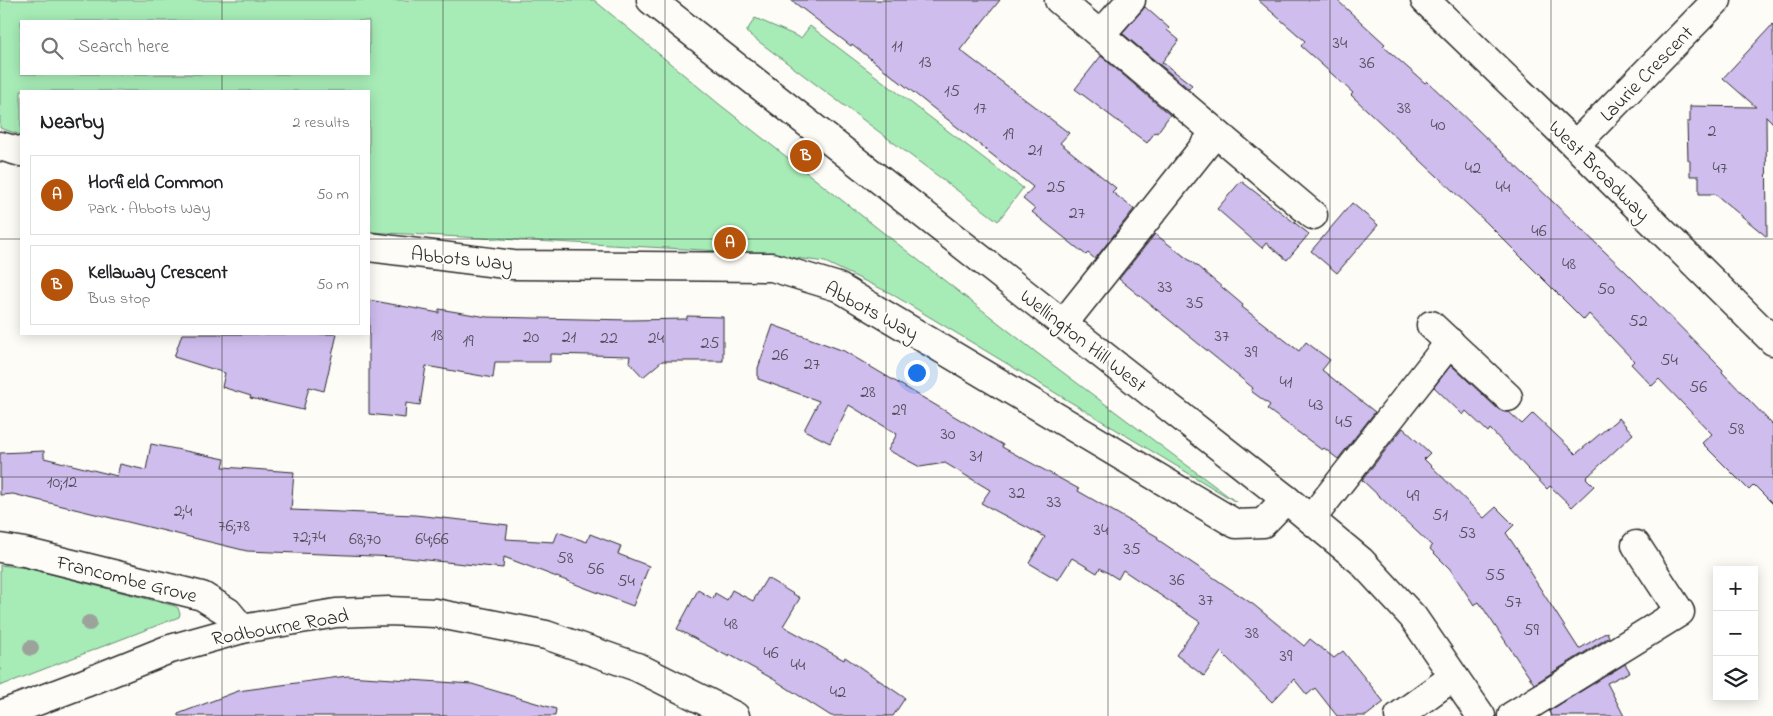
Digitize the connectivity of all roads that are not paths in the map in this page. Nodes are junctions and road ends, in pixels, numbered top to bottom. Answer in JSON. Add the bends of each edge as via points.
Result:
{"nodes":[{"id":1,"x":651,"y":0,"type":"edge"},
{"id":2,"x":1059,"y":0,"type":"edge"},
{"id":3,"x":1131,"y":0,"type":"edge"},
{"id":4,"x":1426,"y":0,"type":"edge"},
{"id":5,"x":1717,"y":0,"type":"edge"},
{"id":6,"x":1101,"y":34,"type":"junction"},
{"id":7,"x":1215,"y":133,"type":"junction"},
{"id":8,"x":1575,"y":145,"type":"junction"},
{"id":9,"x":0,"y":146,"type":"edge"},
{"id":10,"x":20,"y":152,"type":"edge"},
{"id":11,"x":1313,"y":215,"type":"dead end"},
{"id":12,"x":370,"y":247,"type":"edge"},
{"id":13,"x":1063,"y":324,"type":"junction"},
{"id":14,"x":1773,"y":341,"type":"edge"},
{"id":15,"x":1508,"y":397,"type":"dead end"},
{"id":16,"x":1286,"y":499,"type":"junction"},
{"id":17,"x":1310,"y":519,"type":"junction"},
{"id":18,"x":1636,"y":545,"type":"dead end"},
{"id":19,"x":0,"y":548,"type":"edge"},
{"id":20,"x":242,"y":629,"type":"junction"},
{"id":21,"x":1453,"y":677,"type":"junction"},
{"id":22,"x":0,"y":715,"type":"edge"},
{"id":23,"x":735,"y":716,"type":"edge"},
{"id":24,"x":1399,"y":716,"type":"edge"},
{"id":25,"x":1481,"y":716,"type":"edge"},
{"id":26,"x":1512,"y":716,"type":"edge"}],
"edges":[{"from":1,"to":13,"type":"street","name":"Wellington Hill West"},
{"from":2,"to":6,"type":"street"},
{"from":3,"to":6,"type":"street"},
{"from":4,"to":8,"type":"street","name":"West Broadway"},
{"from":5,"to":8,"type":"street","name":"Laurie Crescent"},
{"from":6,"to":7,"type":"street"},
{"from":7,"to":11,"type":"street"},
{"from":7,"to":13,"type":"street"},
{"from":8,"to":14,"type":"street","name":"West Broadway"},
{"from":9,"to":10,"type":"street"},
{"from":12,"to":16,"type":"street","name":"Abbots Way","via":[[513,264],[772,267],[838,287],[1236,524],[1263,523]]},
{"from":13,"to":16,"type":"street","name":"Wellington Hill West"},
{"from":15,"to":17,"type":"street","via":[[1441,333]]},
{"from":16,"to":17,"type":"street","name":"Wellington Hill West"},
{"from":17,"to":21,"type":"street","name":"Wellington Hill West","via":[[1361,561],[1413,617]]},
{"from":18,"to":26,"type":"street","via":[[1680,612]]},
{"from":19,"to":20,"type":"street","name":"Francombe Grove","via":[[202,596],[228,612]]},
{"from":20,"to":22,"type":"street","name":"Rodbourne Road","via":[[167,650]]},
{"from":20,"to":23,"type":"street","name":"Rodbourne Road","via":[[336,613],[389,611],[434,614],[546,635],[637,667]]},
{"from":21,"to":24,"type":"street"},
{"from":21,"to":25,"type":"street","name":"Wellington Hill West"}]}
